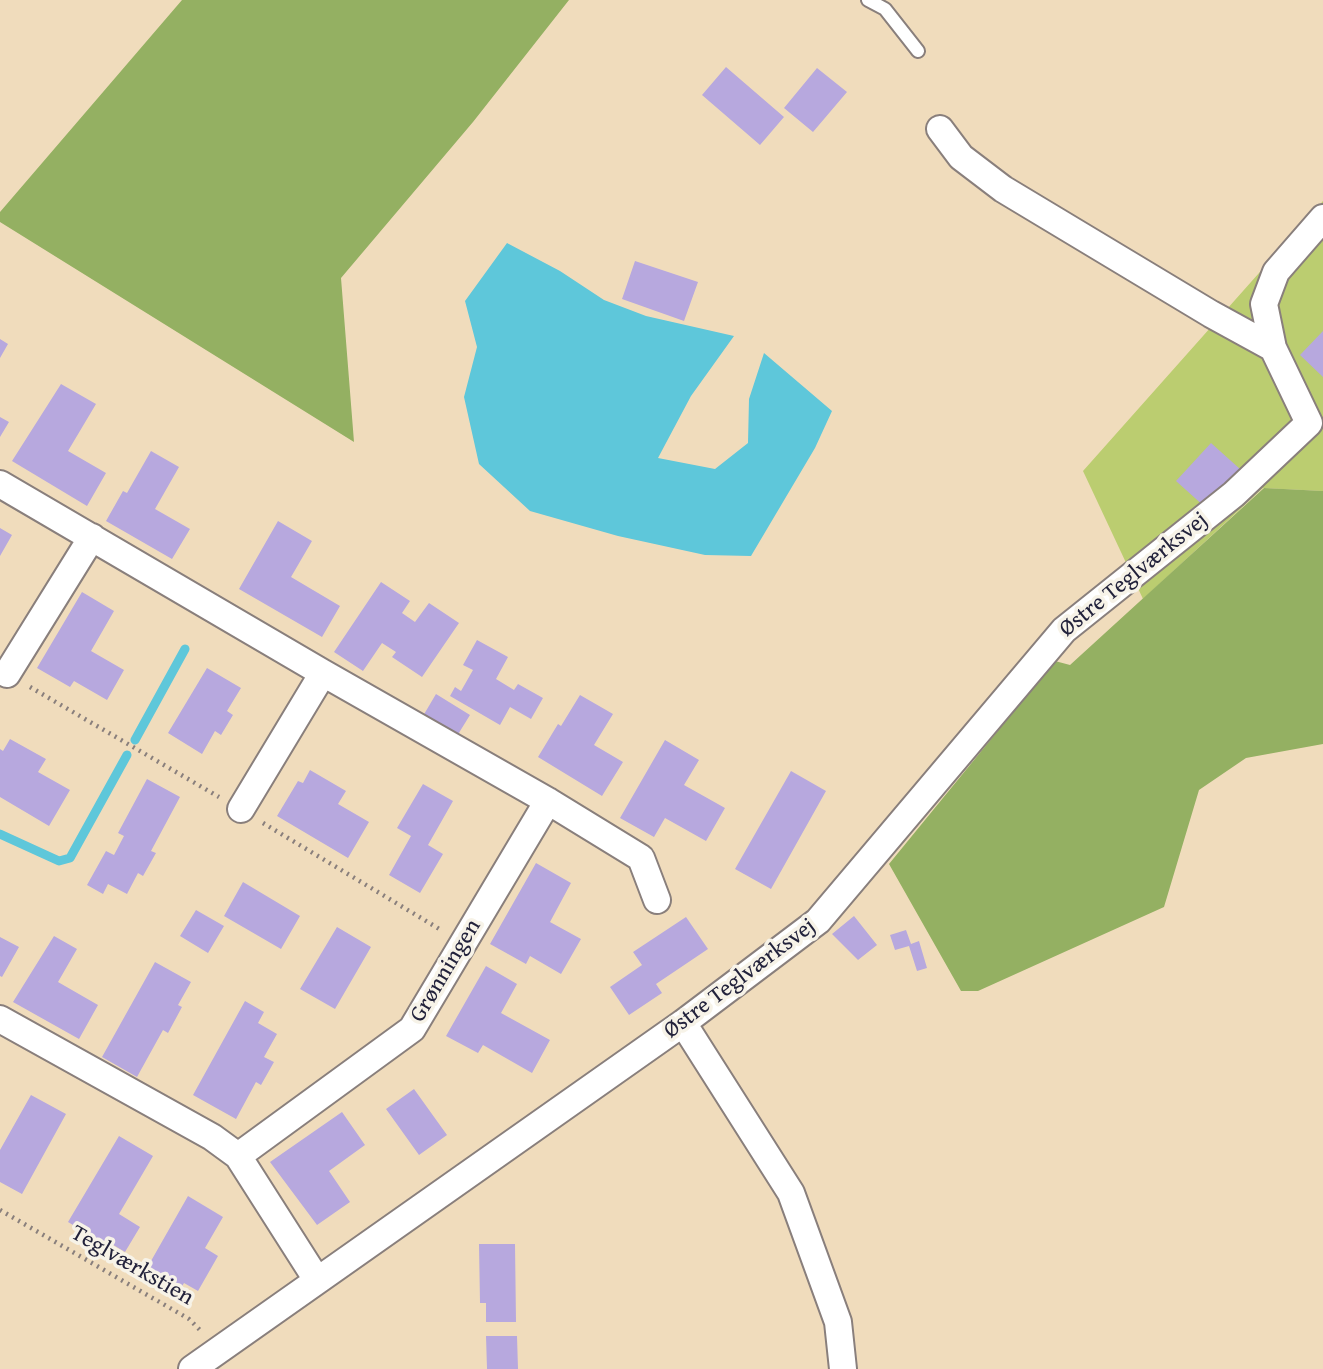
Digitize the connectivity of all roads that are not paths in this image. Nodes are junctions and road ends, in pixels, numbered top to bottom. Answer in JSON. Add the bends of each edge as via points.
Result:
{"nodes":[{"id":1,"x":868,"y":0,"type":"edge"},
{"id":2,"x":918,"y":51,"type":"dead end"},
{"id":3,"x":940,"y":129,"type":"dead end"},
{"id":4,"x":1323,"y":218,"type":"edge"},
{"id":5,"x":1273,"y":348,"type":"junction"},
{"id":6,"x":1316,"y":421,"type":"edge"},
{"id":7,"x":0,"y":484,"type":"edge"},
{"id":8,"x":92,"y":537,"type":"junction"},
{"id":9,"x":323,"y":673,"type":"junction"},
{"id":10,"x":7,"y":674,"type":"dead end"},
{"id":11,"x":548,"y":801,"type":"junction"},
{"id":12,"x":241,"y":810,"type":"dead end"},
{"id":13,"x":656,"y":900,"type":"dead end"},
{"id":14,"x":0,"y":1019,"type":"edge"},
{"id":15,"x":683,"y":1023,"type":"junction"},
{"id":16,"x":238,"y":1156,"type":"junction"},
{"id":17,"x":317,"y":1280,"type":"junction"},
{"id":18,"x":192,"y":1369,"type":"edge"},
{"id":19,"x":843,"y":1369,"type":"edge"}],
"edges":[{"from":1,"to":2,"type":"lane","via":[[885,9]]},
{"from":3,"to":5,"type":"street","via":[[961,157],[1003,188]]},
{"from":4,"to":5,"type":"street","name":"Østre Teglværksvej","via":[[1276,272],[1264,304]]},
{"from":5,"to":6,"type":"street","name":"Østre Teglværksvej"},
{"from":6,"to":15,"type":"street","name":"Østre Teglværksvej","via":[[1234,494],[1064,630],[818,921]]},
{"from":7,"to":8,"type":"street"},
{"from":8,"to":9,"type":"street"},
{"from":8,"to":10,"type":"street"},
{"from":9,"to":11,"type":"street"},
{"from":9,"to":12,"type":"street"},
{"from":11,"to":13,"type":"street","via":[[641,858]]},
{"from":11,"to":16,"type":"street","name":"Grønningen","via":[[412,1029]]},
{"from":14,"to":16,"type":"street"},
{"from":15,"to":17,"type":"street","name":"Østre Teglværksvej"},
{"from":15,"to":19,"type":"street","via":[[791,1193],[838,1322]]},
{"from":16,"to":17,"type":"street"},
{"from":17,"to":18,"type":"street","name":"Østre Teglværksvej"}]}
